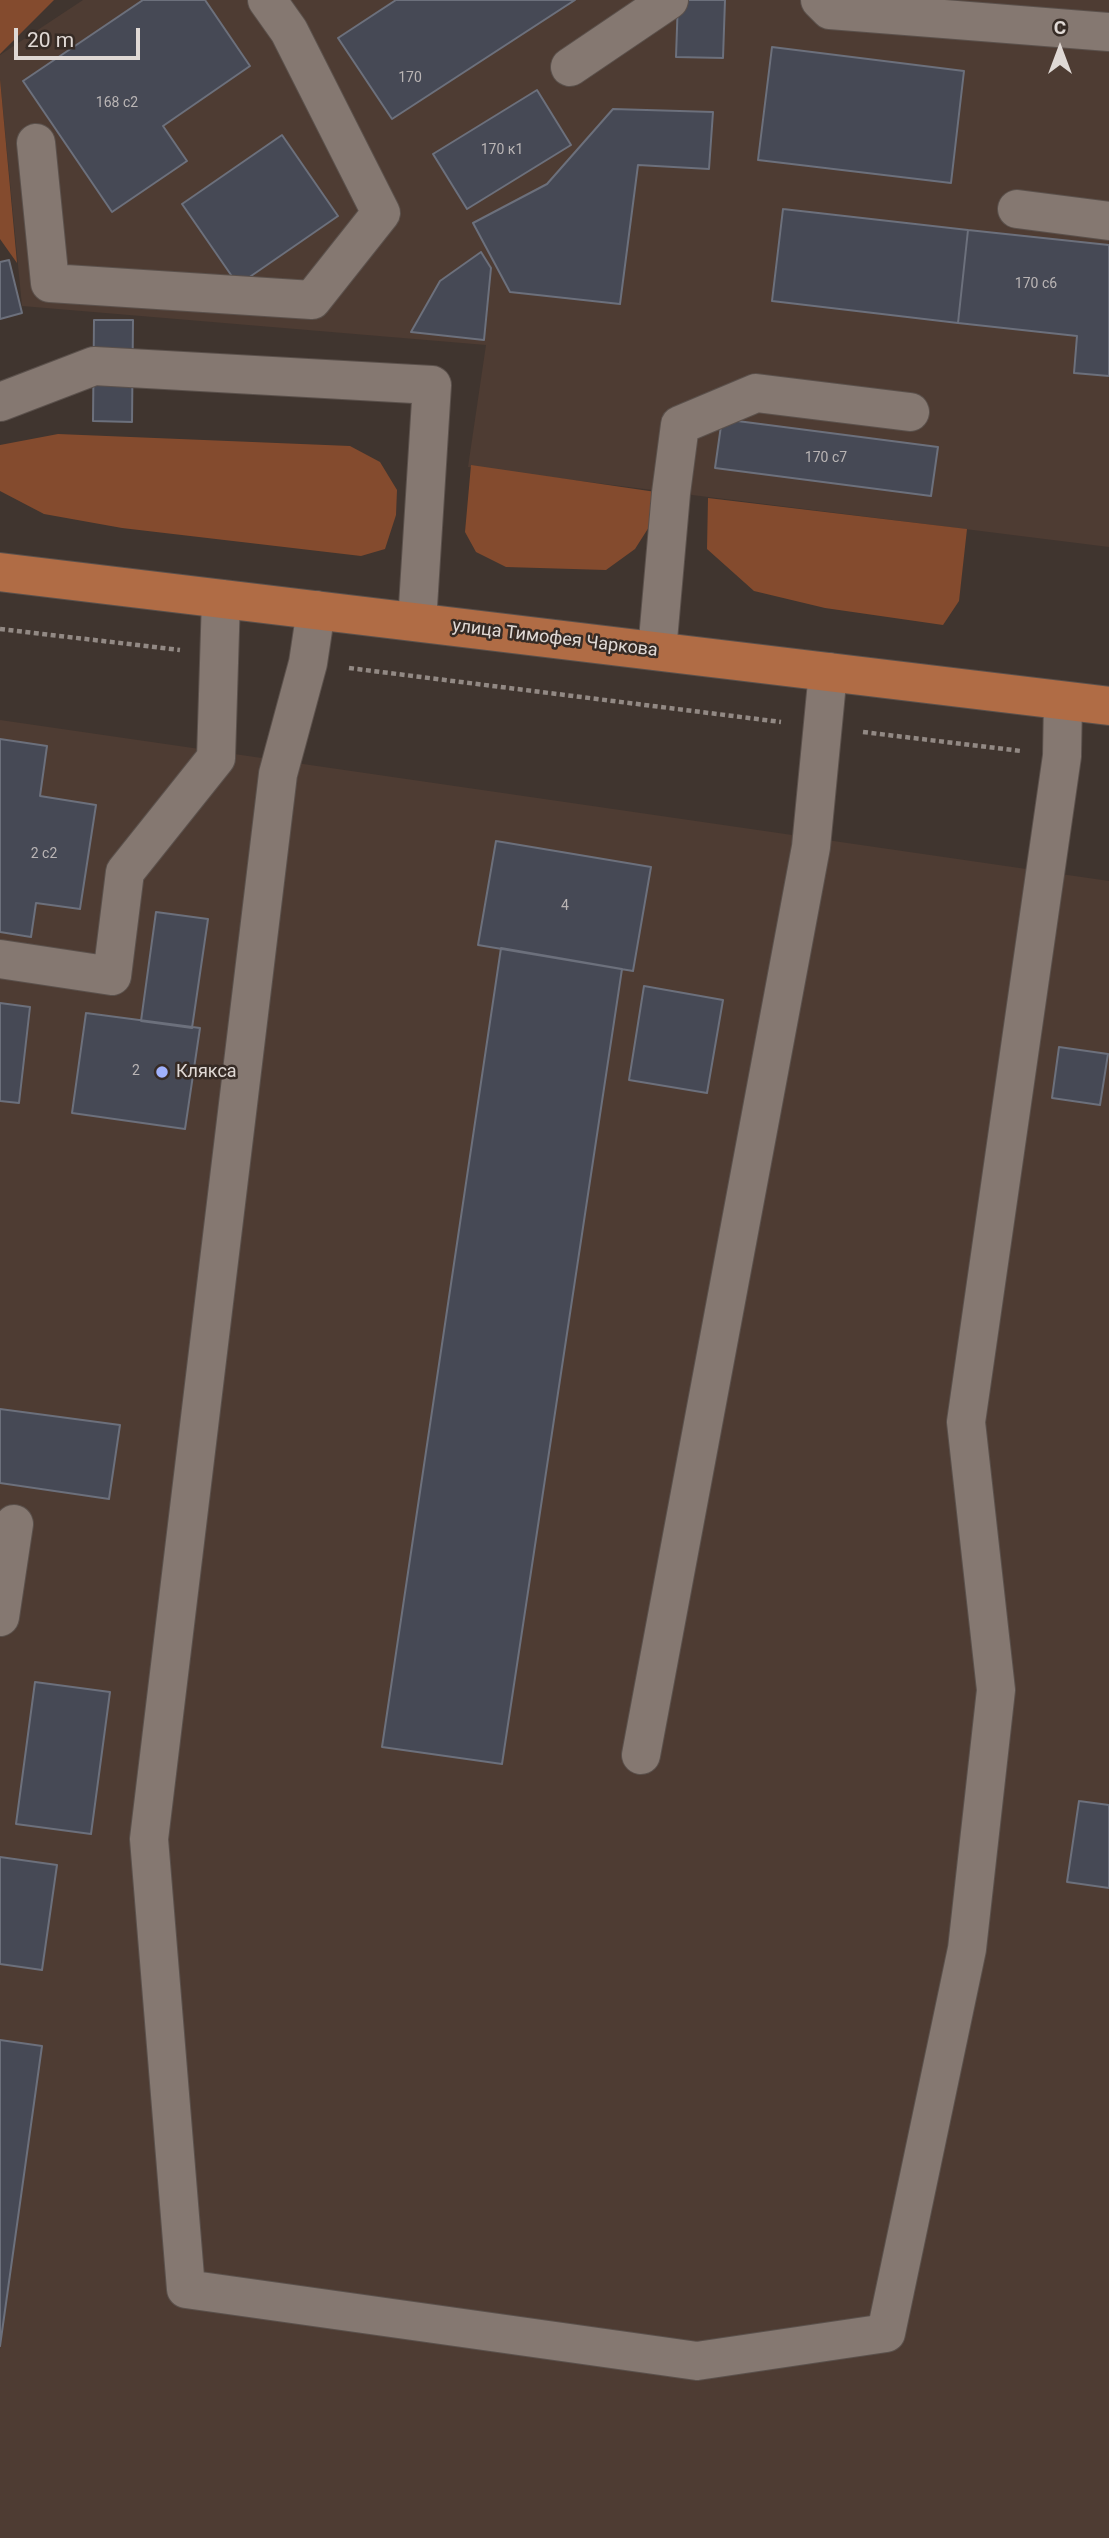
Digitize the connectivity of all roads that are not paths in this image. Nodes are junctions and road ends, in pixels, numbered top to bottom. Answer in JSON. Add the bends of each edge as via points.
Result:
{"nodes":[{"id":1,"x":267,"y":0,"type":"edge"},
{"id":2,"x":669,"y":0,"type":"edge"},
{"id":3,"x":820,"y":0,"type":"edge"},
{"id":4,"x":1109,"y":32,"type":"edge"},
{"id":5,"x":570,"y":67,"type":"dead end"},
{"id":6,"x":36,"y":143,"type":"dead end"},
{"id":7,"x":1017,"y":209,"type":"dead end"},
{"id":8,"x":1109,"y":221,"type":"edge"},
{"id":9,"x":0,"y":402,"type":"edge"},
{"id":10,"x":910,"y":412,"type":"dead end"},
{"id":11,"x":0,"y":572,"type":"edge"},
{"id":12,"x":221,"y":599,"type":"junction"},
{"id":13,"x":316,"y":610,"type":"junction"},
{"id":14,"x":416,"y":622,"type":"junction"},
{"id":15,"x":657,"y":651,"type":"junction"},
{"id":16,"x":828,"y":672,"type":"junction"},
{"id":17,"x":1063,"y":701,"type":"junction"},
{"id":18,"x":1109,"y":706,"type":"edge"},
{"id":19,"x":0,"y":959,"type":"edge"},
{"id":20,"x":14,"y":1524,"type":"dead end"},
{"id":21,"x":0,"y":1617,"type":"edge"},
{"id":22,"x":641,"y":1755,"type":"dead end"}],
"edges":[{"from":1,"to":6,"type":"lane","via":[[289,31],[381,213],[312,300],[50,283]]},
{"from":2,"to":5,"type":"lane"},
{"from":3,"to":4,"type":"lane","via":[[830,10]]},
{"from":7,"to":8,"type":"lane"},
{"from":9,"to":14,"type":"lane","via":[[94,366],[432,385]]},
{"from":10,"to":15,"type":"lane","via":[[756,393],[680,425]]},
{"from":11,"to":12,"type":"main road","name":"улица Тимофея Чаркова"},
{"from":12,"to":13,"type":"main road","name":"улица Тимофея Чаркова"},
{"from":12,"to":19,"type":"lane","via":[[216,758],[125,872],[113,976]]},
{"from":13,"to":14,"type":"main road","name":"улица Тимофея Чаркова"},
{"from":13,"to":17,"type":"lane","via":[[309,663],[278,774],[149,1839],[186,2289],[696,2361],[886,2333],[967,1949],[996,1690],[966,1422],[1062,756]]},
{"from":14,"to":15,"type":"main road","name":"улица Тимофея Чаркова"},
{"from":15,"to":16,"type":"main road","name":"улица Тимофея Чаркова"},
{"from":16,"to":17,"type":"main road","name":"улица Тимофея Чаркова"},
{"from":16,"to":22,"type":"lane","via":[[811,847]]},
{"from":17,"to":18,"type":"main road","name":"улица Тимофея Чаркова"},
{"from":20,"to":21,"type":"lane"}]}
